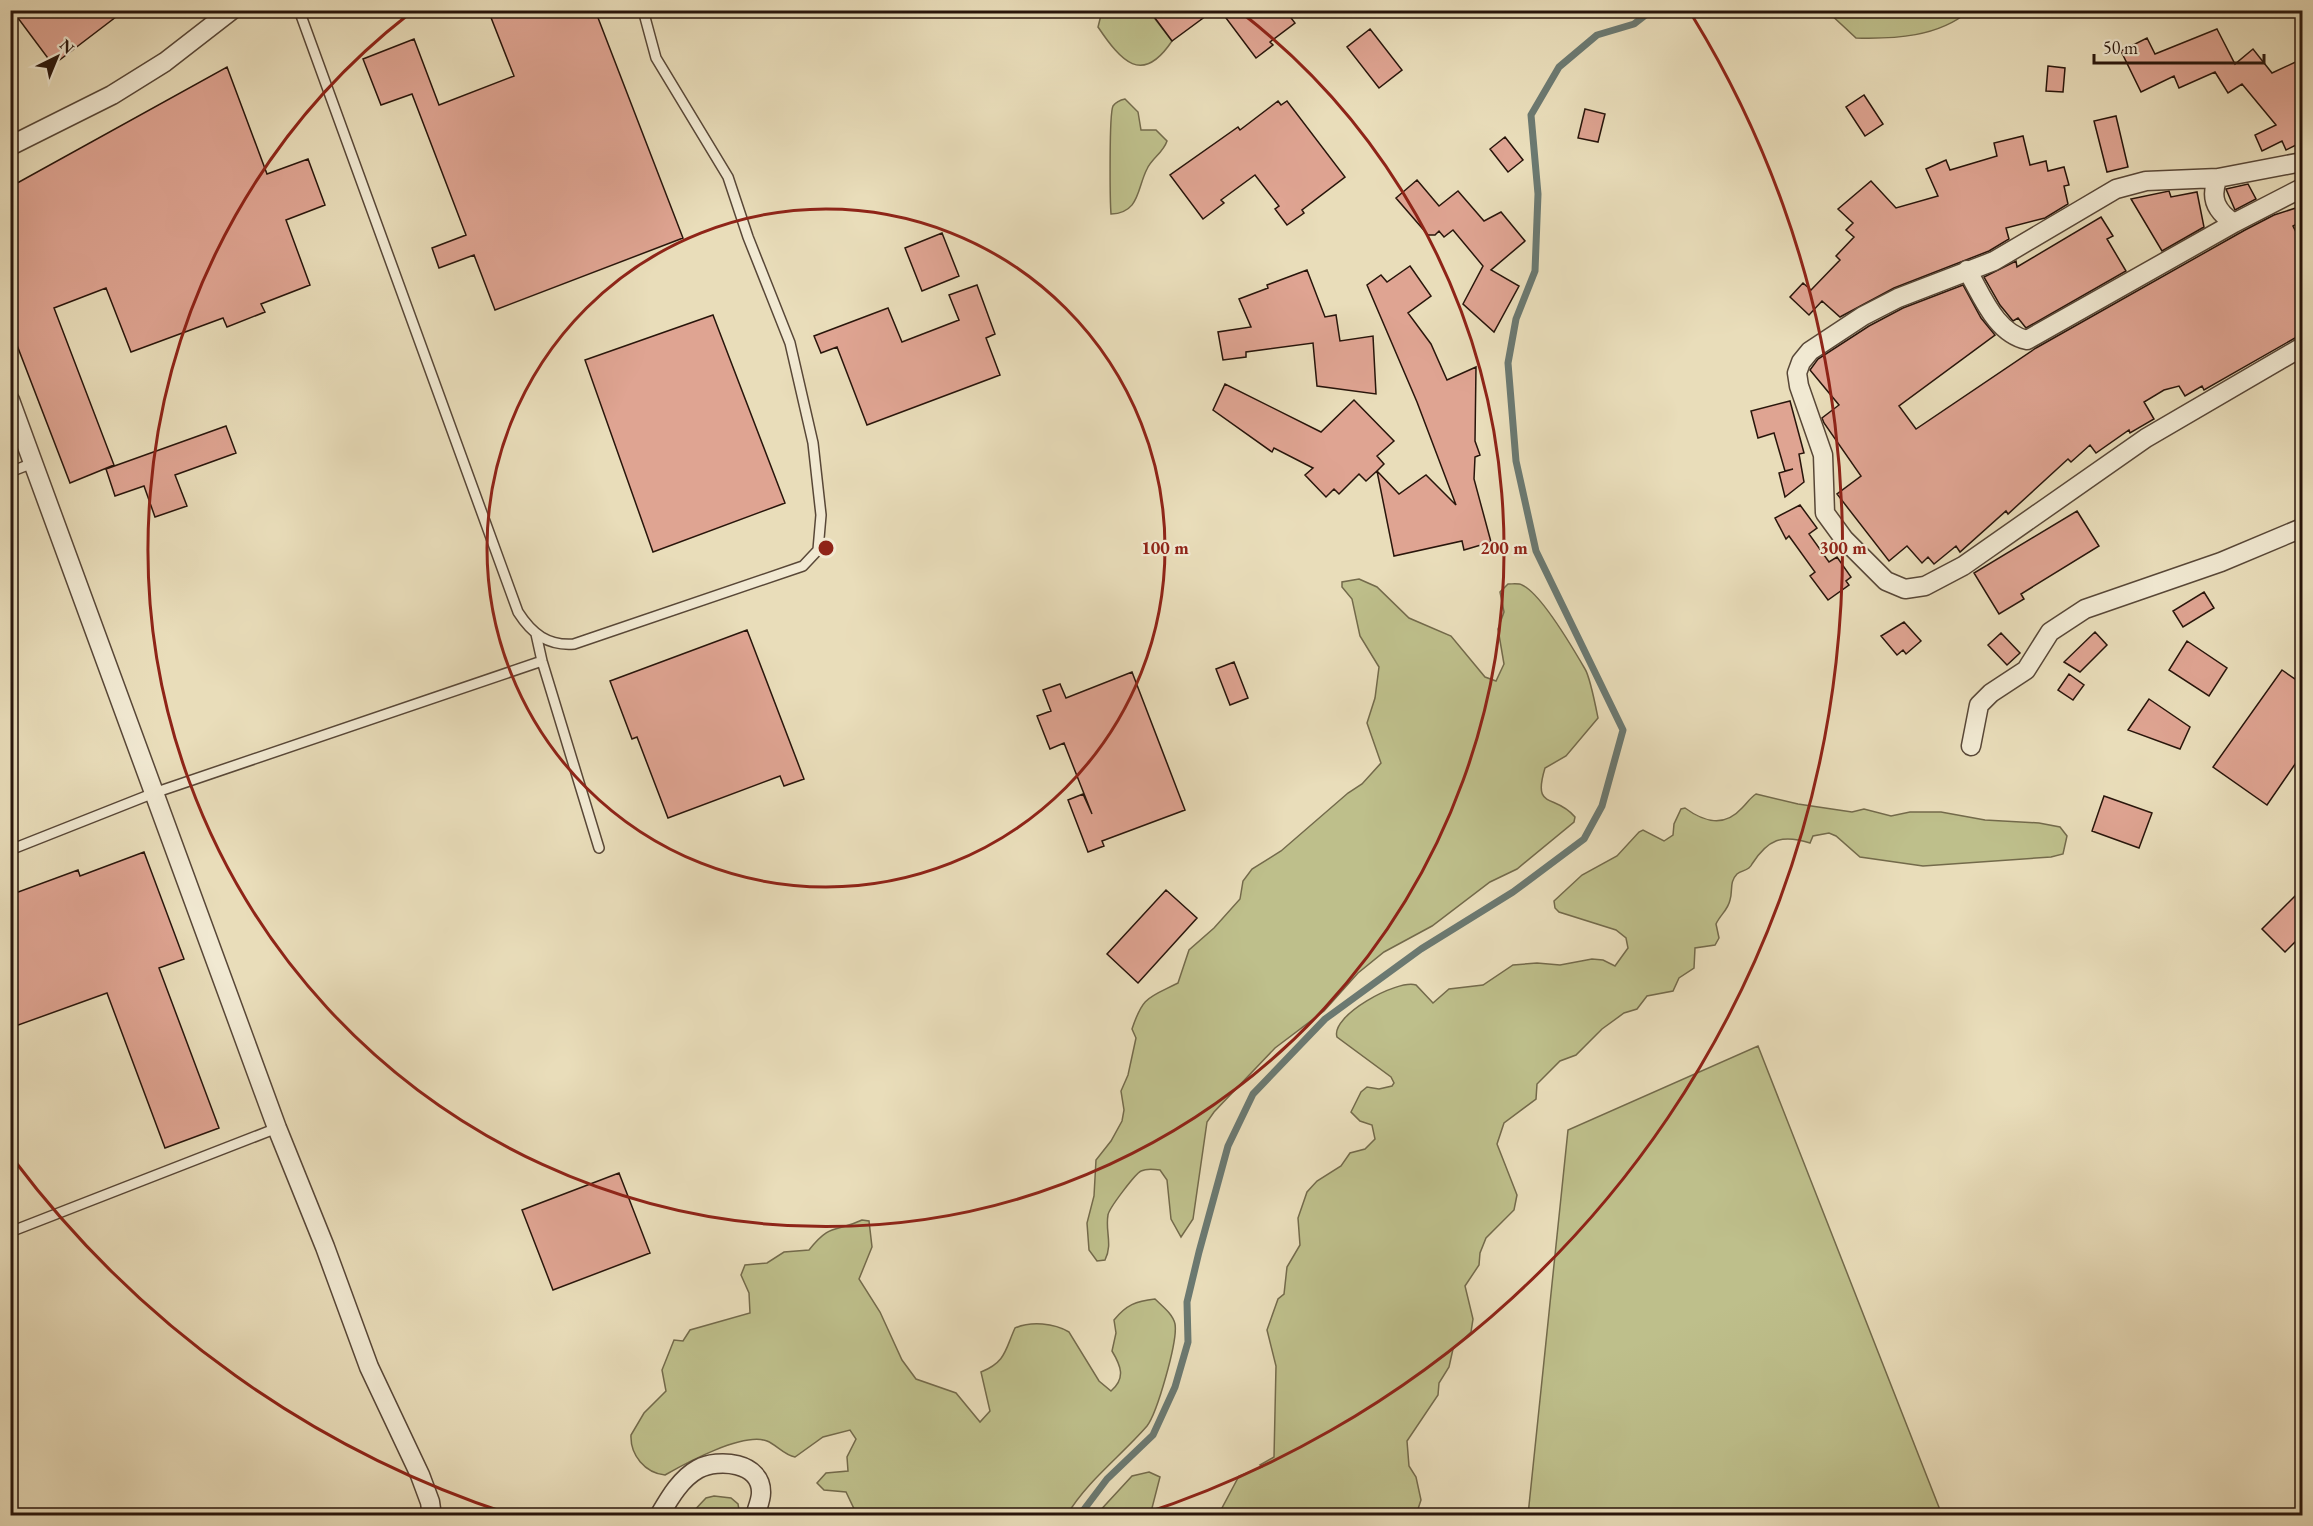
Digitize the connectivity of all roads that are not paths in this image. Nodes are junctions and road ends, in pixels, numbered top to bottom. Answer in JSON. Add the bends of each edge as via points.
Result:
{"nodes":[{"id":1,"x":299,"y":10,"type":"edge"},
{"id":2,"x":643,"y":10,"type":"edge"},
{"id":3,"x":231,"y":11,"type":"edge"},
{"id":4,"x":10,"y":146,"type":"edge"},
{"id":5,"x":2302,"y":162,"type":"edge"},
{"id":6,"x":2218,"y":178,"type":"junction"},
{"id":7,"x":2302,"y":188,"type":"edge"},
{"id":8,"x":2234,"y":223,"type":"junction"},
{"id":9,"x":1967,"y":270,"type":"junction"},
{"id":10,"x":2302,"y":346,"type":"edge"},
{"id":11,"x":10,"y":400,"type":"edge"},
{"id":12,"x":33,"y":464,"type":"junction"},
{"id":13,"x":10,"y":472,"type":"edge"},
{"id":14,"x":2302,"y":528,"type":"edge"},
{"id":15,"x":536,"y":634,"type":"junction"},
{"id":16,"x":542,"y":661,"type":"junction"},
{"id":17,"x":1971,"y":746,"type":"dead end"},
{"id":18,"x":153,"y":793,"type":"junction"},
{"id":19,"x":599,"y":849,"type":"dead end"},
{"id":20,"x":10,"y":850,"type":"edge"},
{"id":21,"x":277,"y":1128,"type":"junction"},
{"id":22,"x":10,"y":1232,"type":"edge"},
{"id":23,"x":432,"y":1515,"type":"edge"},
{"id":24,"x":659,"y":1515,"type":"edge"},
{"id":25,"x":754,"y":1515,"type":"edge"}],
"edges":[{"from":1,"to":15,"type":"lane","via":[[518,612]]},
{"from":2,"to":15,"type":"lane","via":[[656,58],[728,177],[790,343],[815,455],[821,515],[818,550],[803,566],[574,644],[549,643]]},
{"from":3,"to":4,"type":"street","via":[[165,62],[121,89]]},
{"from":5,"to":6,"type":"street"},
{"from":6,"to":8,"type":"street","via":[[2213,195],[2215,205]]},
{"from":6,"to":9,"type":"street","via":[[2146,181],[2116,189],[1994,261]]},
{"from":7,"to":8,"type":"street"},
{"from":8,"to":9,"type":"street","via":[[2026,340],[2016,338],[1999,323]]},
{"from":9,"to":10,"type":"street","via":[[1863,316],[1810,351],[1797,373],[1823,455],[1826,513],[1877,574],[1905,589],[1925,586],[1963,566],[2146,438]]},
{"from":11,"to":12,"type":"street"},
{"from":12,"to":13,"type":"lane"},
{"from":12,"to":18,"type":"street"},
{"from":14,"to":17,"type":"street","via":[[2221,562],[2085,609],[2050,632],[2026,670],[1979,705]]},
{"from":15,"to":16,"type":"lane"},
{"from":16,"to":18,"type":"lane"},
{"from":16,"to":19,"type":"lane"},
{"from":18,"to":20,"type":"lane"},
{"from":18,"to":21,"type":"street"},
{"from":21,"to":22,"type":"lane"},
{"from":21,"to":23,"type":"street","via":[[369,1367],[420,1475]]},
{"from":24,"to":25,"type":"street","via":[[684,1479],[699,1468],[730,1463],[746,1468],[758,1480],[761,1493]]}]}
